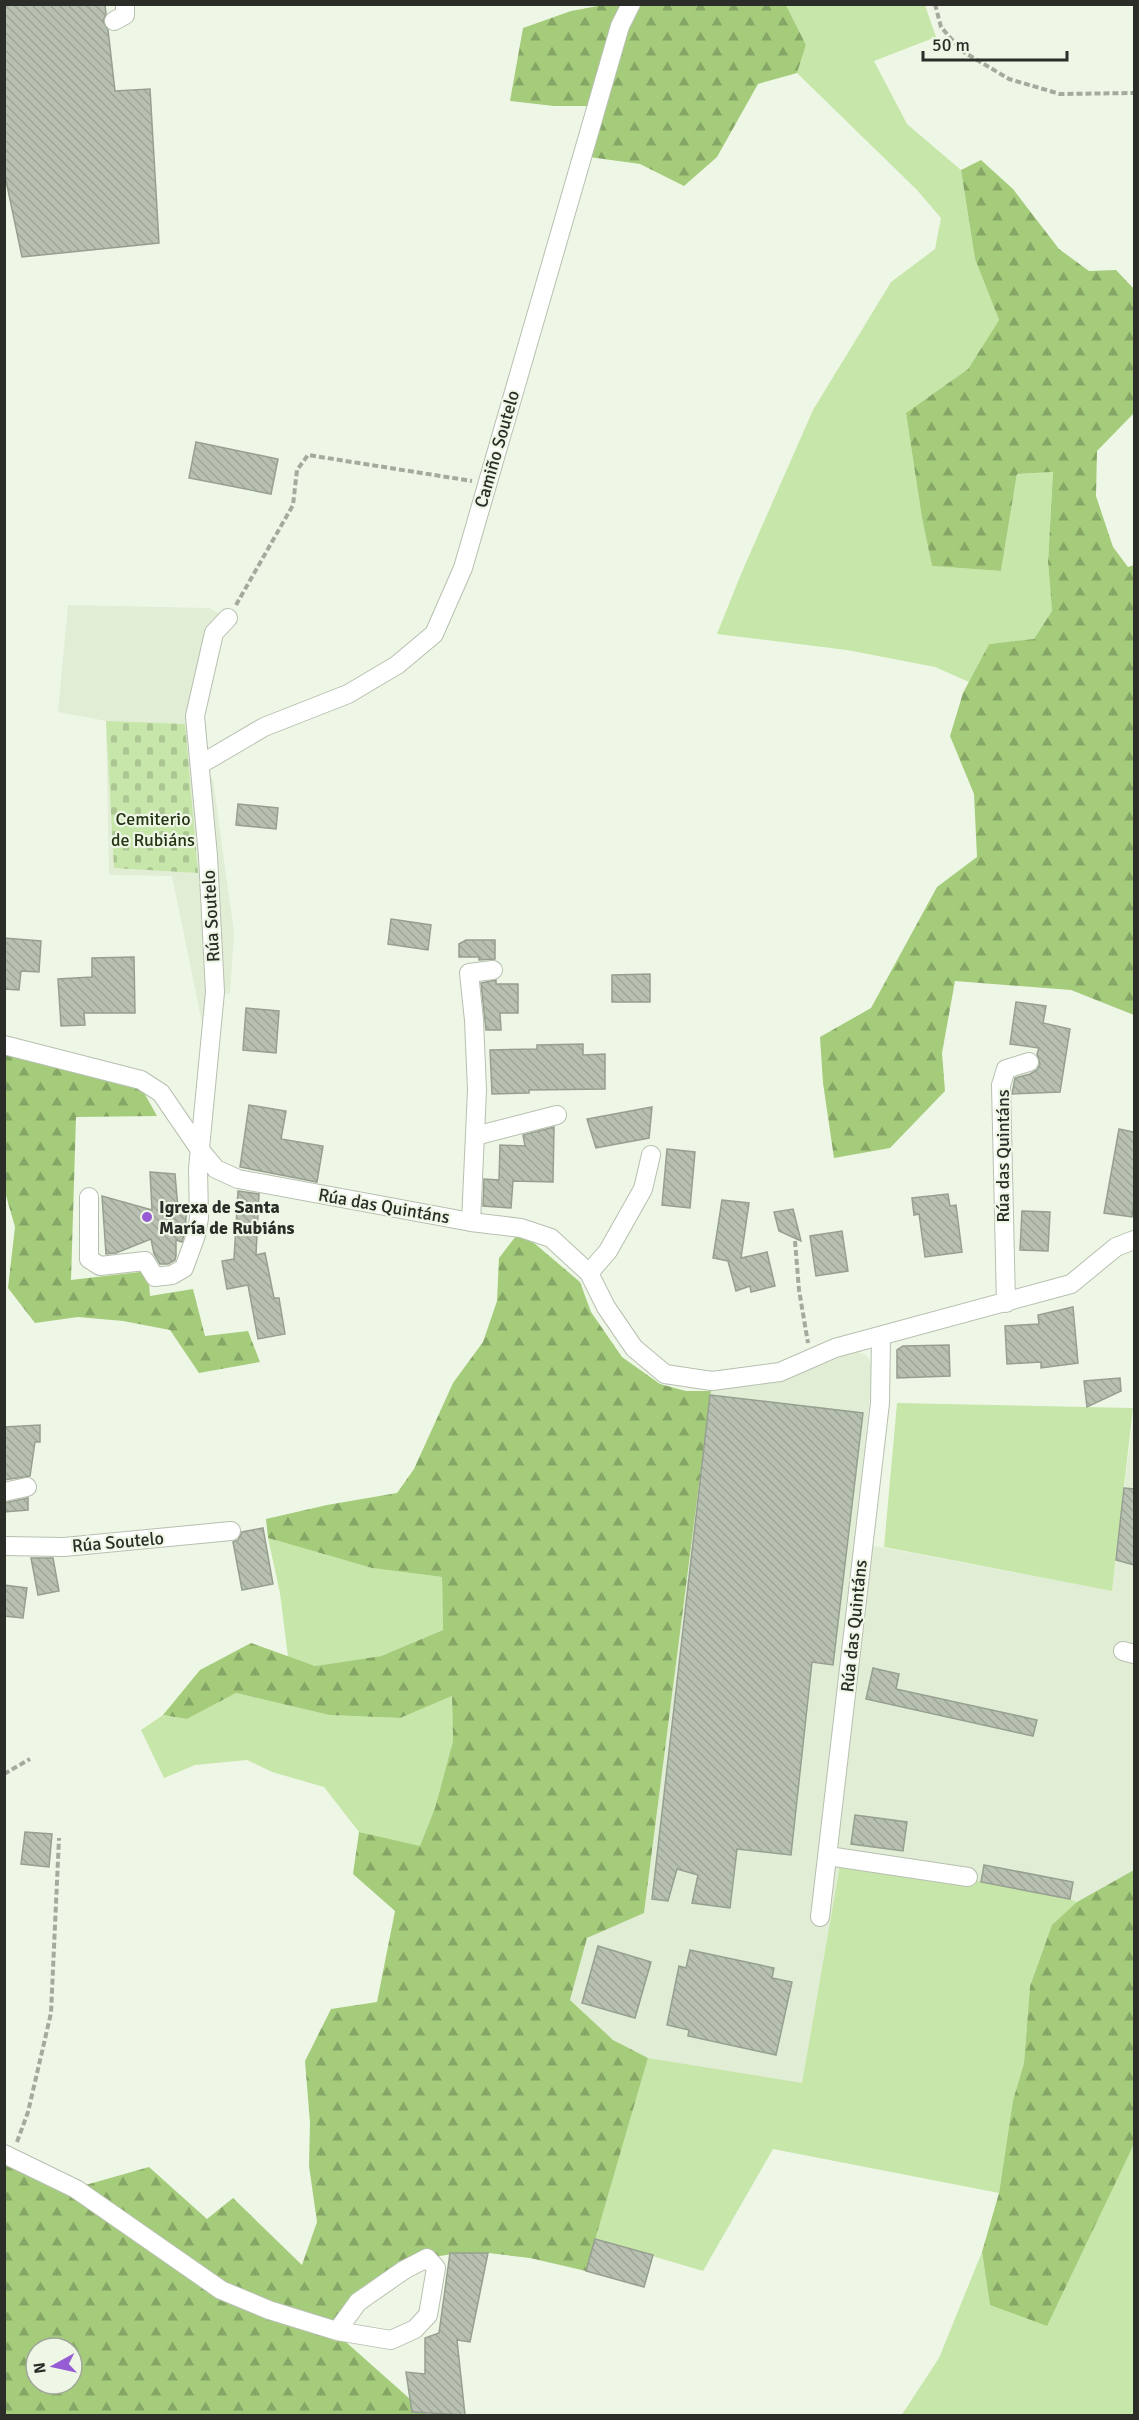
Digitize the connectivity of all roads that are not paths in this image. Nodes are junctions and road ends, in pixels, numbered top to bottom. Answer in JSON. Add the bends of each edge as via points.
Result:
{"nodes":[{"id":1,"x":125,"y":4,"type":"edge"},
{"id":2,"x":631,"y":4,"type":"edge"},
{"id":3,"x":114,"y":21,"type":"dead end"},
{"id":4,"x":228,"y":618,"type":"road end"},
{"id":5,"x":201,"y":765,"type":"junction"},
{"id":6,"x":493,"y":970,"type":"dead end"},
{"id":7,"x":4,"y":1045,"type":"edge"},
{"id":8,"x":1029,"y":1062,"type":"dead end"},
{"id":9,"x":557,"y":1115,"type":"dead end"},
{"id":10,"x":475,"y":1136,"type":"junction"},
{"id":11,"x":200,"y":1150,"type":"junction"},
{"id":12,"x":651,"y":1155,"type":"dead end"},
{"id":13,"x":89,"y":1197,"type":"dead end"},
{"id":14,"x":471,"y":1222,"type":"junction"},
{"id":15,"x":1134,"y":1240,"type":"edge"},
{"id":16,"x":589,"y":1273,"type":"junction"},
{"id":17,"x":1006,"y":1303,"type":"junction"},
{"id":18,"x":881,"y":1336,"type":"junction"},
{"id":19,"x":27,"y":1487,"type":"dead end"},
{"id":20,"x":4,"y":1492,"type":"edge"},
{"id":21,"x":231,"y":1531,"type":"dead end"},
{"id":22,"x":4,"y":1546,"type":"edge"},
{"id":23,"x":828,"y":1856,"type":"junction"},
{"id":24,"x":968,"y":1877,"type":"dead end"},
{"id":25,"x":820,"y":1917,"type":"dead end"},
{"id":26,"x":8,"y":2155,"type":"edge"},
{"id":27,"x":337,"y":2331,"type":"junction"}],
"edges":[{"from":1,"to":3,"type":"street","via":[[125,15]]},
{"from":2,"to":5,"type":"street","name":"Camiño Soutelo","via":[[620,26],[463,568],[434,634],[397,665],[348,694],[264,727]]},
{"from":4,"to":5,"type":"street","name":"Rúa Soutelo","via":[[214,633],[195,716]]},
{"from":5,"to":11,"type":"street","name":"Rúa Soutelo","via":[[215,992]]},
{"from":6,"to":10,"type":"street","name":"Rúa das Quintáns","via":[[469,973],[477,1090]]},
{"from":7,"to":11,"type":"street","via":[[141,1080],[161,1093]]},
{"from":8,"to":17,"type":"street","name":"Rúa das Quintáns","via":[[1006,1069],[1001,1085]]},
{"from":9,"to":10,"type":"street"},
{"from":10,"to":14,"type":"street","name":"Rúa das Quintáns"},
{"from":11,"to":13,"type":"street","name":"Rúa Soutelo","via":[[196,1235],[184,1268],[172,1275],[155,1277],[145,1261],[100,1266],[89,1259]]},
{"from":11,"to":14,"type":"street","name":"Rúa das Quintáns","via":[[216,1169],[238,1179]]},
{"from":12,"to":16,"type":"street","via":[[643,1189],[608,1251]]},
{"from":14,"to":16,"type":"street","name":"Rúa das Quintáns","via":[[521,1228],[551,1238]]},
{"from":15,"to":17,"type":"street","name":"Rúa das Quintáns","via":[[1116,1247],[1071,1284]]},
{"from":16,"to":18,"type":"street","name":"Rúa das Quintáns","via":[[634,1348],[665,1374],[712,1381],[780,1372],[835,1348]]},
{"from":17,"to":18,"type":"street","name":"Rúa das Quintáns"},
{"from":18,"to":23,"type":"street","name":"Rúa das Quintáns","via":[[880,1403]]},
{"from":19,"to":20,"type":"street"},
{"from":21,"to":22,"type":"street","name":"Rúa Soutelo","via":[[64,1547]]},
{"from":23,"to":24,"type":"street"},
{"from":23,"to":25,"type":"street","name":"Rúa das Quintáns"},
{"from":26,"to":27,"type":"street","via":[[76,2189],[221,2290]]},
{"from":27,"to":27,"type":"street","via":[[391,2340],[415,2329],[428,2315],[435,2268],[427,2258],[404,2270],[358,2302]]}]}
